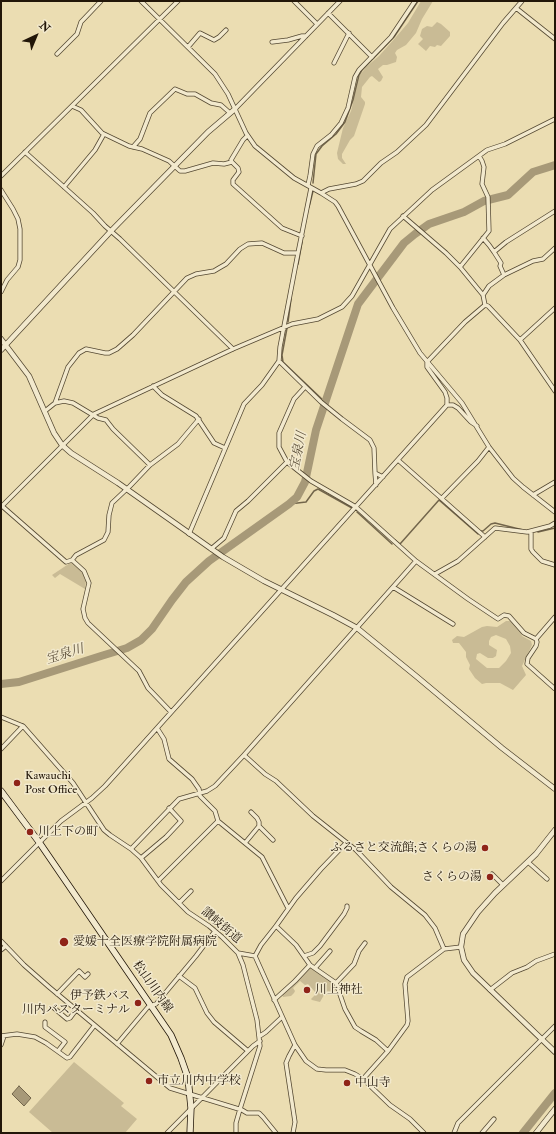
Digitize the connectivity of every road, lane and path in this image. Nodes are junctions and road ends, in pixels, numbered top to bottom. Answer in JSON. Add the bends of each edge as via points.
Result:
{"nodes":[{"id":1,"x":101,"y":1,"type":"edge"},
{"id":2,"x":140,"y":1,"type":"edge"},
{"id":3,"x":178,"y":1,"type":"edge"},
{"id":4,"x":294,"y":1,"type":"edge"},
{"id":5,"x":340,"y":1,"type":"edge"},
{"id":6,"x":415,"y":1,"type":"edge"},
{"id":7,"x":522,"y":1,"type":"edge"},
{"id":8,"x":516,"y":8,"type":"junction"},
{"id":9,"x":328,"y":13,"type":"junction"},
{"id":10,"x":160,"y":20,"type":"junction"},
{"id":11,"x":317,"y":24,"type":"junction"},
{"id":12,"x":226,"y":30,"type":"dead end"},
{"id":13,"x":349,"y":33,"type":"junction"},
{"id":14,"x":306,"y":36,"type":"junction"},
{"id":15,"x":555,"y":39,"type":"edge"},
{"id":16,"x":272,"y":42,"type":"dead end"},
{"id":17,"x":188,"y":47,"type":"junction"},
{"id":18,"x":57,"y":54,"type":"dead end"},
{"id":19,"x":372,"y":57,"type":"junction"},
{"id":20,"x":334,"y":63,"type":"dead end"},
{"id":21,"x":72,"y":106,"type":"junction"},
{"id":22,"x":235,"y":109,"type":"junction"},
{"id":23,"x":230,"y":113,"type":"junction"},
{"id":24,"x":555,"y":119,"type":"edge"},
{"id":25,"x":104,"y":134,"type":"junction"},
{"id":26,"x":248,"y":136,"type":"junction"},
{"id":27,"x":133,"y":147,"type":"junction"},
{"id":28,"x":26,"y":152,"type":"junction"},
{"id":29,"x":479,"y":156,"type":"junction"},
{"id":30,"x":232,"y":162,"type":"junction"},
{"id":31,"x":175,"y":166,"type":"junction"},
{"id":32,"x":1,"y":176,"type":"edge"},
{"id":33,"x":64,"y":187,"type":"junction"},
{"id":34,"x":310,"y":187,"type":"junction"},
{"id":35,"x":1,"y":190,"type":"edge"},
{"id":36,"x":321,"y":193,"type":"junction"},
{"id":37,"x":555,"y":212,"type":"edge"},
{"id":38,"x":403,"y":216,"type":"junction"},
{"id":39,"x":111,"y":231,"type":"junction"},
{"id":40,"x":302,"y":236,"type":"junction"},
{"id":41,"x":483,"y":238,"type":"junction"},
{"id":42,"x":555,"y":248,"type":"edge"},
{"id":43,"x":494,"y":252,"type":"junction"},
{"id":44,"x":298,"y":253,"type":"junction"},
{"id":45,"x":370,"y":264,"type":"junction"},
{"id":46,"x":460,"y":267,"type":"junction"},
{"id":47,"x":504,"y":275,"type":"junction"},
{"id":48,"x":1,"y":292,"type":"edge"},
{"id":49,"x":175,"y":292,"type":"junction"},
{"id":50,"x":484,"y":295,"type":"junction"},
{"id":51,"x":485,"y":305,"type":"junction"},
{"id":52,"x":555,"y":308,"type":"edge"},
{"id":53,"x":285,"y":327,"type":"junction"},
{"id":54,"x":1,"y":339,"type":"edge"},
{"id":55,"x":520,"y":340,"type":"junction"},
{"id":56,"x":6,"y":344,"type":"junction"},
{"id":57,"x":233,"y":349,"type":"junction"},
{"id":58,"x":1,"y":350,"type":"edge"},
{"id":59,"x":279,"y":361,"type":"junction"},
{"id":60,"x":427,"y":362,"type":"junction"},
{"id":61,"x":153,"y":386,"type":"junction"},
{"id":62,"x":305,"y":387,"type":"junction"},
{"id":63,"x":555,"y":391,"type":"edge"},
{"id":64,"x":55,"y":403,"type":"junction"},
{"id":65,"x":447,"y":405,"type":"junction"},
{"id":66,"x":45,"y":411,"type":"junction"},
{"id":67,"x":94,"y":414,"type":"junction"},
{"id":68,"x":199,"y":419,"type":"junction"},
{"id":69,"x":478,"y":426,"type":"junction"},
{"id":70,"x":62,"y":445,"type":"junction"},
{"id":71,"x":489,"y":447,"type":"junction"},
{"id":72,"x":225,"y":448,"type":"junction"},
{"id":73,"x":398,"y":460,"type":"junction"},
{"id":74,"x":286,"y":462,"type":"junction"},
{"id":75,"x":150,"y":464,"type":"junction"},
{"id":76,"x":375,"y":473,"type":"junction"},
{"id":77,"x":383,"y":477,"type":"junction"},
{"id":78,"x":555,"y":482,"type":"edge"},
{"id":79,"x":376,"y":485,"type":"junction"},
{"id":80,"x":127,"y":489,"type":"junction"},
{"id":81,"x":533,"y":495,"type":"junction"},
{"id":82,"x":442,"y":498,"type":"junction"},
{"id":83,"x":2,"y":506,"type":"edge"},
{"id":84,"x":356,"y":507,"type":"junction"},
{"id":85,"x":555,"y":512,"type":"edge"},
{"id":86,"x":555,"y":523,"type":"edge"},
{"id":87,"x":531,"y":531,"type":"junction"},
{"id":88,"x":189,"y":534,"type":"junction"},
{"id":89,"x":485,"y":537,"type":"junction"},
{"id":90,"x":213,"y":550,"type":"junction"},
{"id":91,"x":72,"y":560,"type":"junction"},
{"id":92,"x":416,"y":561,"type":"junction"},
{"id":93,"x":555,"y":565,"type":"edge"},
{"id":94,"x":435,"y":574,"type":"junction"},
{"id":95,"x":392,"y":587,"type":"junction"},
{"id":96,"x":282,"y":590,"type":"junction"},
{"id":97,"x":555,"y":617,"type":"edge"},
{"id":98,"x":454,"y":624,"type":"dead end"},
{"id":99,"x":356,"y":628,"type":"junction"},
{"id":100,"x":536,"y":639,"type":"junction"},
{"id":101,"x":555,"y":689,"type":"edge"},
{"id":102,"x":171,"y":712,"type":"junction"},
{"id":103,"x":1,"y":717,"type":"edge"},
{"id":104,"x":24,"y":726,"type":"junction"},
{"id":105,"x":157,"y":728,"type":"junction"},
{"id":106,"x":1,"y":749,"type":"edge"},
{"id":107,"x":244,"y":755,"type":"junction"},
{"id":108,"x":555,"y":789,"type":"edge"},
{"id":109,"x":200,"y":793,"type":"junction"},
{"id":110,"x":2,"y":795,"type":"edge"},
{"id":111,"x":86,"y":802,"type":"junction"},
{"id":112,"x":169,"y":808,"type":"junction"},
{"id":113,"x":251,"y":812,"type":"dead end"},
{"id":114,"x":218,"y":821,"type":"junction"},
{"id":115,"x":259,"y":826,"type":"junction"},
{"id":116,"x":555,"y":830,"type":"edge"},
{"id":117,"x":553,"y":837,"type":"edge"},
{"id":118,"x":273,"y":840,"type":"dead end"},
{"id":119,"x":39,"y":842,"type":"junction"},
{"id":120,"x":346,"y":842,"type":"junction"},
{"id":121,"x":245,"y":844,"type":"junction"},
{"id":122,"x":131,"y":849,"type":"junction"},
{"id":123,"x":141,"y":858,"type":"junction"},
{"id":124,"x":528,"y":862,"type":"junction"},
{"id":125,"x":492,"y":874,"type":"dead end"},
{"id":126,"x":547,"y":879,"type":"dead end"},
{"id":127,"x":1,"y":881,"type":"edge"},
{"id":128,"x":158,"y":881,"type":"junction"},
{"id":129,"x":504,"y":885,"type":"junction"},
{"id":130,"x":190,"y":891,"type":"dead end"},
{"id":131,"x":179,"y":903,"type":"junction"},
{"id":132,"x":347,"y":906,"type":"dead end"},
{"id":133,"x":288,"y":908,"type":"junction"},
{"id":134,"x":276,"y":926,"type":"junction"},
{"id":135,"x":215,"y":931,"type":"junction"},
{"id":136,"x":1,"y":941,"type":"edge"},
{"id":137,"x":365,"y":943,"type":"dead end"},
{"id":138,"x":6,"y":946,"type":"junction"},
{"id":139,"x":461,"y":947,"type":"junction"},
{"id":140,"x":444,"y":949,"type":"junction"},
{"id":141,"x":1,"y":950,"type":"edge"},
{"id":142,"x":330,"y":952,"type":"dead end"},
{"id":143,"x":238,"y":953,"type":"junction"},
{"id":144,"x":555,"y":954,"type":"edge"},
{"id":145,"x":255,"y":956,"type":"junction"},
{"id":146,"x":304,"y":956,"type":"junction"},
{"id":147,"x":310,"y":965,"type":"junction"},
{"id":148,"x":315,"y":968,"type":"junction"},
{"id":149,"x":88,"y":974,"type":"dead end"},
{"id":150,"x":178,"y":976,"type":"junction"},
{"id":151,"x":336,"y":983,"type":"junction"},
{"id":152,"x":490,"y":990,"type":"junction"},
{"id":153,"x":57,"y":994,"type":"junction"},
{"id":154,"x":274,"y":1000,"type":"junction"},
{"id":155,"x":152,"y":1006,"type":"junction"},
{"id":156,"x":54,"y":1008,"type":"dead end"},
{"id":157,"x":76,"y":1010,"type":"junction"},
{"id":158,"x":282,"y":1017,"type":"junction"},
{"id":159,"x":46,"y":1022,"type":"dead end"},
{"id":160,"x":94,"y":1026,"type":"junction"},
{"id":161,"x":555,"y":1026,"type":"edge"},
{"id":162,"x":2,"y":1036,"type":"edge"},
{"id":163,"x":260,"y":1036,"type":"junction"},
{"id":164,"x":542,"y":1039,"type":"junction"},
{"id":165,"x":260,"y":1042,"type":"junction"},
{"id":166,"x":1,"y":1044,"type":"edge"},
{"id":167,"x":117,"y":1044,"type":"junction"},
{"id":168,"x":296,"y":1045,"type":"junction"},
{"id":169,"x":58,"y":1051,"type":"junction"},
{"id":170,"x":248,"y":1051,"type":"junction"},
{"id":171,"x":388,"y":1051,"type":"junction"},
{"id":172,"x":555,"y":1052,"type":"edge"},
{"id":173,"x":363,"y":1079,"type":"junction"},
{"id":174,"x":190,"y":1094,"type":"junction"},
{"id":175,"x":201,"y":1098,"type":"junction"},
{"id":176,"x":191,"y":1108,"type":"junction"},
{"id":177,"x":240,"y":1109,"type":"junction"},
{"id":178,"x":555,"y":1109,"type":"edge"},
{"id":179,"x":494,"y":1119,"type":"dead end"},
{"id":180,"x":167,"y":1133,"type":"edge"},
{"id":181,"x":190,"y":1133,"type":"edge"},
{"id":182,"x":236,"y":1133,"type":"edge"},
{"id":183,"x":276,"y":1133,"type":"edge"},
{"id":184,"x":293,"y":1133,"type":"edge"},
{"id":185,"x":424,"y":1133,"type":"edge"},
{"id":186,"x":454,"y":1133,"type":"edge"},
{"id":187,"x":482,"y":1133,"type":"edge"},
{"id":188,"x":536,"y":1133,"type":"edge"}],
"edges":[{"from":1,"to":18,"type":"street","via":[[81,22],[77,34]]},
{"from":2,"to":10,"type":"street"},
{"from":3,"to":10,"type":"street"},
{"from":4,"to":11,"type":"street"},
{"from":5,"to":9,"type":"street"},
{"from":6,"to":19,"type":"street","via":[[397,30]]},
{"from":7,"to":8,"type":"street"},
{"from":8,"to":15,"type":"street"},
{"from":8,"to":36,"type":"street","via":[[426,125],[363,181]]},
{"from":9,"to":11,"type":"street"},
{"from":9,"to":13,"type":"street"},
{"from":10,"to":17,"type":"street"},
{"from":10,"to":21,"type":"street"},
{"from":11,"to":14,"type":"street"},
{"from":12,"to":17,"type":"street","via":[[214,40],[200,33]]},
{"from":13,"to":19,"type":"street"},
{"from":13,"to":20,"type":"street"},
{"from":14,"to":16,"type":"street"},
{"from":14,"to":22,"type":"street"},
{"from":17,"to":22,"type":"street","via":[[215,74]]},
{"from":19,"to":34,"type":"street","via":[[355,77],[348,108],[338,127],[314,151]]},
{"from":21,"to":25,"type":"street","via":[[80,110]]},
{"from":21,"to":28,"type":"street"},
{"from":22,"to":23,"type":"street"},
{"from":22,"to":26,"type":"street"},
{"from":23,"to":27,"type":"street","via":[[221,105],[211,103],[195,94],[176,90],[150,113],[140,139]]},
{"from":23,"to":31,"type":"street"},
{"from":24,"to":29,"type":"street"},
{"from":25,"to":27,"type":"street"},
{"from":25,"to":33,"type":"street","via":[[95,150]]},
{"from":26,"to":30,"type":"street","via":[[242,140]]},
{"from":26,"to":34,"type":"street","via":[[263,154]]},
{"from":27,"to":31,"type":"street","via":[[161,157]]},
{"from":28,"to":32,"type":"street"},
{"from":28,"to":33,"type":"street"},
{"from":29,"to":38,"type":"street","via":[[432,190]]},
{"from":29,"to":41,"type":"street","via":[[484,167],[482,184],[488,197],[489,229]]},
{"from":30,"to":31,"type":"street","via":[[213,163],[185,171],[180,171]]},
{"from":30,"to":40,"type":"street","via":[[239,170],[232,182],[234,185],[282,228]]},
{"from":31,"to":39,"type":"street"},
{"from":33,"to":39,"type":"street"},
{"from":34,"to":36,"type":"street"},
{"from":34,"to":40,"type":"street"},
{"from":35,"to":48,"type":"street","via":[[18,219],[20,260]]},
{"from":36,"to":45,"type":"street","via":[[338,206]]},
{"from":37,"to":43,"type":"street"},
{"from":38,"to":45,"type":"street","via":[[390,229]]},
{"from":38,"to":46,"type":"street"},
{"from":39,"to":49,"type":"street"},
{"from":39,"to":56,"type":"street"},
{"from":40,"to":44,"type":"street"},
{"from":41,"to":43,"type":"street"},
{"from":41,"to":46,"type":"street"},
{"from":42,"to":47,"type":"street","via":[[543,259]]},
{"from":43,"to":47,"type":"street","via":[[501,263]]},
{"from":44,"to":49,"type":"street","via":[[284,253],[258,243],[248,244],[214,271],[187,278]]},
{"from":44,"to":53,"type":"street"},
{"from":45,"to":53,"type":"street","via":[[352,296],[342,307],[318,318]]},
{"from":45,"to":60,"type":"street","via":[[393,308]]},
{"from":46,"to":50,"type":"street"},
{"from":47,"to":50,"type":"street","via":[[489,286]]},
{"from":49,"to":57,"type":"street"},
{"from":49,"to":64,"type":"street","via":[[117,349],[109,353],[86,349],[78,353],[68,367]]},
{"from":50,"to":51,"type":"street"},
{"from":51,"to":55,"type":"street"},
{"from":51,"to":60,"type":"street"},
{"from":52,"to":55,"type":"street"},
{"from":53,"to":57,"type":"street"},
{"from":53,"to":59,"type":"street"},
{"from":54,"to":56,"type":"street"},
{"from":55,"to":63,"type":"street"},
{"from":56,"to":58,"type":"street"},
{"from":56,"to":66,"type":"street","via":[[29,376]]},
{"from":57,"to":61,"type":"street"},
{"from":59,"to":62,"type":"street"},
{"from":59,"to":72,"type":"street","via":[[259,389],[244,404]]},
{"from":60,"to":65,"type":"street","via":[[427,367],[445,392]]},
{"from":60,"to":69,"type":"street"},
{"from":61,"to":67,"type":"street"},
{"from":61,"to":68,"type":"street","via":[[162,396]]},
{"from":62,"to":74,"type":"street","via":[[294,399],[279,433],[279,447]]},
{"from":62,"to":76,"type":"street","via":[[372,443]]},
{"from":64,"to":66,"type":"street"},
{"from":64,"to":67,"type":"street","via":[[73,402]]},
{"from":65,"to":69,"type":"street","via":[[458,408]]},
{"from":65,"to":73,"type":"street"},
{"from":66,"to":70,"type":"street"},
{"from":67,"to":70,"type":"street"},
{"from":67,"to":75,"type":"street","via":[[106,420]]},
{"from":68,"to":72,"type":"street","via":[[214,443]]},
{"from":68,"to":75,"type":"street","via":[[178,444]]},
{"from":69,"to":71,"type":"street"},
{"from":70,"to":80,"type":"street","via":[[76,457]]},
{"from":70,"to":83,"type":"street"},
{"from":71,"to":81,"type":"street","via":[[513,478]]},
{"from":71,"to":82,"type":"street"},
{"from":72,"to":88,"type":"street"},
{"from":73,"to":77,"type":"street"},
{"from":73,"to":82,"type":"street"},
{"from":74,"to":84,"type":"street","via":[[311,481]]},
{"from":74,"to":90,"type":"street","via":[[236,511],[224,538]]},
{"from":75,"to":80,"type":"street"},
{"from":76,"to":77,"type":"street"},
{"from":76,"to":79,"type":"street"},
{"from":77,"to":79,"type":"street"},
{"from":78,"to":81,"type":"street"},
{"from":79,"to":84,"type":"street"},
{"from":80,"to":88,"type":"street"},
{"from":80,"to":91,"type":"street","via":[[110,509],[106,538],[76,555]]},
{"from":81,"to":85,"type":"street"},
{"from":82,"to":89,"type":"street"},
{"from":83,"to":91,"type":"street","via":[[66,562]]},
{"from":84,"to":92,"type":"street"},
{"from":84,"to":96,"type":"street"},
{"from":86,"to":87,"type":"street"},
{"from":87,"to":89,"type":"street","via":[[498,527]]},
{"from":87,"to":93,"type":"street","via":[[533,552],[542,561]]},
{"from":88,"to":90,"type":"street"},
{"from":89,"to":94,"type":"street","via":[[458,561]]},
{"from":90,"to":96,"type":"street"},
{"from":91,"to":102,"type":"street","via":[[84,571],[88,579],[83,609],[88,623],[139,671],[148,688]]},
{"from":92,"to":94,"type":"street"},
{"from":92,"to":95,"type":"street"},
{"from":94,"to":100,"type":"street","via":[[498,619],[504,615],[508,616],[524,633]]},
{"from":95,"to":98,"type":"street"},
{"from":95,"to":99,"type":"street"},
{"from":96,"to":99,"type":"street"},
{"from":96,"to":102,"type":"street"},
{"from":97,"to":100,"type":"street"},
{"from":99,"to":107,"type":"street"},
{"from":99,"to":108,"type":"street"},
{"from":100,"to":101,"type":"street","via":[[536,646],[527,664]]},
{"from":102,"to":105,"type":"street"},
{"from":103,"to":104,"type":"street","name":"讃岐街道"},
{"from":104,"to":106,"type":"street"},
{"from":104,"to":111,"type":"street","name":"讃岐街道","via":[[73,782]]},
{"from":105,"to":109,"type":"street","via":[[164,739],[169,759],[192,779]]},
{"from":105,"to":111,"type":"street","via":[[105,786]]},
{"from":107,"to":109,"type":"street","via":[[211,790]]},
{"from":107,"to":120,"type":"street"},
{"from":109,"to":112,"type":"street","via":[[179,799]]},
{"from":109,"to":114,"type":"street","via":[[215,811]]},
{"from":110,"to":119,"type":"main road","name":"松山川内線"},
{"from":111,"to":119,"type":"street"},
{"from":111,"to":122,"type":"street","name":"讃岐街道","via":[[104,830]]},
{"from":112,"to":122,"type":"street"},
{"from":112,"to":123,"type":"street","via":[[181,821]]},
{"from":113,"to":115,"type":"street","via":[[257,818]]},
{"from":114,"to":121,"type":"street"},
{"from":114,"to":128,"type":"street"},
{"from":115,"to":118,"type":"street"},
{"from":115,"to":121,"type":"street"},
{"from":116,"to":117,"type":"street"},
{"from":117,"to":124,"type":"street"},
{"from":119,"to":127,"type":"street"},
{"from":119,"to":155,"type":"main road","name":"松山川内線"},
{"from":120,"to":133,"type":"street"},
{"from":120,"to":140,"type":"street","via":[[391,887],[428,918]]},
{"from":121,"to":133,"type":"street","via":[[262,858]]},
{"from":122,"to":123,"type":"street","name":"讃岐街道"},
{"from":123,"to":128,"type":"street","name":"讃岐街道"},
{"from":124,"to":126,"type":"street"},
{"from":124,"to":129,"type":"street"},
{"from":125,"to":129,"type":"street"},
{"from":128,"to":131,"type":"street","name":"讃岐街道"},
{"from":129,"to":139,"type":"street","via":[[486,902],[469,924],[463,934]]},
{"from":130,"to":131,"type":"street"},
{"from":131,"to":135,"type":"street","name":"讃岐街道"},
{"from":132,"to":146,"type":"street","via":[[320,946],[313,953]]},
{"from":133,"to":134,"type":"street"},
{"from":134,"to":145,"type":"street"},
{"from":134,"to":146,"type":"street","via":[[296,944]]},
{"from":135,"to":143,"type":"street","name":"讃岐街道"},
{"from":135,"to":150,"type":"street"},
{"from":136,"to":138,"type":"street"},
{"from":137,"to":151,"type":"street","via":[[354,964]]},
{"from":138,"to":141,"type":"street"},
{"from":138,"to":153,"type":"street"},
{"from":139,"to":140,"type":"street"},
{"from":139,"to":152,"type":"street","via":[[467,966]]},
{"from":140,"to":171,"type":"street","via":[[407,977],[404,984],[408,1021],[406,1028]]},
{"from":142,"to":148,"type":"street"},
{"from":143,"to":145,"type":"street","name":"讃岐街道"},
{"from":143,"to":163,"type":"street"},
{"from":144,"to":152,"type":"street","via":[[512,974]]},
{"from":145,"to":154,"type":"street"},
{"from":146,"to":147,"type":"street"},
{"from":147,"to":148,"type":"street"},
{"from":147,"to":154,"type":"street"},
{"from":148,"to":151,"type":"street"},
{"from":149,"to":153,"type":"street","via":[[85,977],[79,971],[75,979]]},
{"from":150,"to":155,"type":"street"},
{"from":150,"to":170,"type":"street","via":[[195,988],[214,1022]]},
{"from":151,"to":171,"type":"street","via":[[345,1009],[355,1027]]},
{"from":152,"to":164,"type":"street"},
{"from":153,"to":157,"type":"street"},
{"from":154,"to":158,"type":"street"},
{"from":155,"to":167,"type":"street"},
{"from":155,"to":174,"type":"main road","name":"松山川内線","via":[[176,1046],[185,1067]]},
{"from":156,"to":157,"type":"street","via":[[67,1019]]},
{"from":157,"to":160,"type":"street"},
{"from":158,"to":163,"type":"street"},
{"from":158,"to":168,"type":"street"},
{"from":159,"to":169,"type":"street","via":[[45,1027],[65,1042]]},
{"from":160,"to":167,"type":"street"},
{"from":160,"to":169,"type":"street","via":[[70,1057],[64,1057]]},
{"from":161,"to":164,"type":"street"},
{"from":162,"to":166,"type":"street"},
{"from":162,"to":169,"type":"street","via":[[17,1034],[35,1038]]},
{"from":163,"to":165,"type":"street"},
{"from":164,"to":172,"type":"street"},
{"from":164,"to":186,"type":"street","via":[[458,1123]]},
{"from":165,"to":170,"type":"street"},
{"from":165,"to":177,"type":"street","via":[[260,1050]]},
{"from":167,"to":174,"type":"street","via":[[170,1088]]},
{"from":168,"to":173,"type":"street","via":[[302,1057],[313,1067],[345,1070]]},
{"from":168,"to":184,"type":"street","via":[[286,1063],[295,1122]]},
{"from":170,"to":175,"type":"street"},
{"from":171,"to":173,"type":"street"},
{"from":173,"to":185,"type":"street"},
{"from":174,"to":175,"type":"street"},
{"from":174,"to":176,"type":"main road","name":"松山川内線"},
{"from":175,"to":176,"type":"street"},
{"from":175,"to":177,"type":"street"},
{"from":176,"to":180,"type":"street"},
{"from":176,"to":181,"type":"main road","name":"松山川内線"},
{"from":177,"to":182,"type":"street"},
{"from":177,"to":183,"type":"street","via":[[247,1113],[261,1114]]},
{"from":178,"to":188,"type":"street"},
{"from":179,"to":187,"type":"street"}]}
